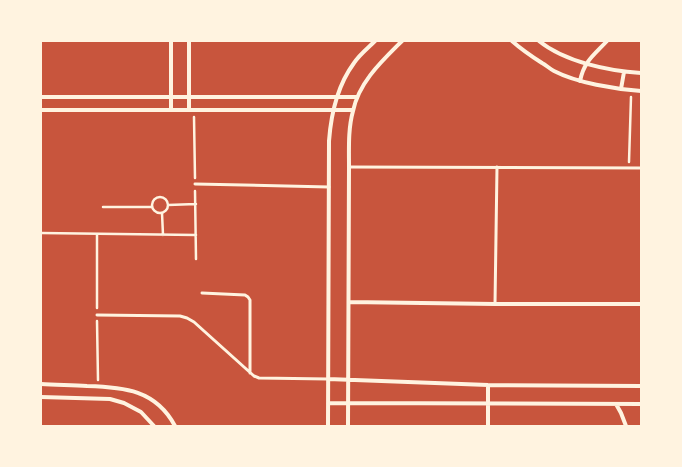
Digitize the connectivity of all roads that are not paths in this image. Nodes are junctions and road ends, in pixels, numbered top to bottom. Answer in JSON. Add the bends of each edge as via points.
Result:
{"nodes":[{"id":1,"x":171,"y":41,"type":"edge"},
{"id":2,"x":189,"y":41,"type":"edge"},
{"id":3,"x":375,"y":41,"type":"edge"},
{"id":4,"x":402,"y":41,"type":"edge"},
{"id":5,"x":512,"y":41,"type":"edge"},
{"id":6,"x":539,"y":41,"type":"edge"},
{"id":7,"x":607,"y":41,"type":"edge"},
{"id":8,"x":586,"y":63,"type":"junction"},
{"id":9,"x":624,"y":72,"type":"junction"},
{"id":10,"x":641,"y":73,"type":"edge"},
{"id":11,"x":580,"y":81,"type":"junction"},
{"id":12,"x":621,"y":89,"type":"junction"},
{"id":13,"x":641,"y":91,"type":"edge"},
{"id":14,"x":41,"y":97,"type":"edge"},
{"id":15,"x":171,"y":97,"type":"junction"},
{"id":16,"x":189,"y":97,"type":"junction"},
{"id":17,"x":337,"y":97,"type":"junction"},
{"id":18,"x":357,"y":97,"type":"junction"},
{"id":19,"x":41,"y":110,"type":"edge"},
{"id":20,"x":171,"y":110,"type":"junction"},
{"id":21,"x":189,"y":110,"type":"junction"},
{"id":22,"x":332,"y":110,"type":"junction"},
{"id":23,"x":353,"y":110,"type":"junction"},
{"id":24,"x":349,"y":167,"type":"junction"},
{"id":25,"x":497,"y":167,"type":"junction"},
{"id":26,"x":641,"y":168,"type":"edge"},
{"id":27,"x":195,"y":184,"type":"dead end"},
{"id":28,"x":329,"y":187,"type":"junction"},
{"id":29,"x":202,"y":293,"type":"dead end"},
{"id":30,"x":348,"y":302,"type":"junction"},
{"id":31,"x":495,"y":304,"type":"junction"},
{"id":32,"x":641,"y":304,"type":"edge"},
{"id":33,"x":97,"y":315,"type":"dead end"},
{"id":34,"x":250,"y":373,"type":"junction"},
{"id":35,"x":328,"y":379,"type":"junction"},
{"id":36,"x":348,"y":380,"type":"junction"},
{"id":37,"x":41,"y":384,"type":"edge"},
{"id":38,"x":488,"y":385,"type":"junction"},
{"id":39,"x":641,"y":386,"type":"edge"},
{"id":40,"x":41,"y":397,"type":"edge"},
{"id":41,"x":328,"y":403,"type":"junction"},
{"id":42,"x":348,"y":403,"type":"junction"},
{"id":43,"x":488,"y":403,"type":"junction"},
{"id":44,"x":616,"y":404,"type":"junction"},
{"id":45,"x":641,"y":404,"type":"edge"},
{"id":46,"x":154,"y":426,"type":"edge"},
{"id":47,"x":175,"y":426,"type":"edge"},
{"id":48,"x":328,"y":426,"type":"edge"},
{"id":49,"x":348,"y":426,"type":"edge"},
{"id":50,"x":488,"y":426,"type":"edge"},
{"id":51,"x":626,"y":426,"type":"edge"}],
"edges":[{"from":1,"to":15,"type":"street"},
{"from":2,"to":16,"type":"street"},
{"from":3,"to":17,"type":"street","via":[[354,62]]},
{"from":4,"to":18,"type":"street","via":[[378,65]]},
{"from":5,"to":11,"type":"street","via":[[554,71]]},
{"from":6,"to":8,"type":"street","via":[[562,55]]},
{"from":7,"to":8,"type":"street"},
{"from":8,"to":9,"type":"street"},
{"from":8,"to":11,"type":"street"},
{"from":9,"to":10,"type":"street"},
{"from":9,"to":12,"type":"street"},
{"from":11,"to":12,"type":"street"},
{"from":12,"to":13,"type":"street"},
{"from":14,"to":15,"type":"street"},
{"from":15,"to":16,"type":"street"},
{"from":15,"to":20,"type":"street"},
{"from":16,"to":17,"type":"street"},
{"from":16,"to":21,"type":"street"},
{"from":17,"to":18,"type":"street"},
{"from":17,"to":22,"type":"street"},
{"from":18,"to":23,"type":"street"},
{"from":19,"to":20,"type":"street"},
{"from":20,"to":21,"type":"street"},
{"from":21,"to":22,"type":"street"},
{"from":22,"to":23,"type":"street"},
{"from":22,"to":28,"type":"street","via":[[328,141]]},
{"from":23,"to":24,"type":"street"},
{"from":24,"to":25,"type":"lane"},
{"from":24,"to":30,"type":"street"},
{"from":25,"to":26,"type":"lane"},
{"from":25,"to":31,"type":"lane"},
{"from":27,"to":28,"type":"lane"},
{"from":28,"to":35,"type":"street"},
{"from":29,"to":34,"type":"lane","via":[[245,295],[249,298]]},
{"from":30,"to":31,"type":"street"},
{"from":30,"to":36,"type":"street"},
{"from":31,"to":32,"type":"street"},
{"from":33,"to":34,"type":"lane","via":[[187,318]]},
{"from":34,"to":35,"type":"lane","via":[[259,378]]},
{"from":35,"to":36,"type":"street"},
{"from":35,"to":41,"type":"street"},
{"from":36,"to":38,"type":"street"},
{"from":36,"to":42,"type":"street"},
{"from":37,"to":47,"type":"street","via":[[111,386],[141,393],[158,404]]},
{"from":38,"to":39,"type":"street"},
{"from":38,"to":43,"type":"street"},
{"from":40,"to":46,"type":"street","via":[[110,399],[141,412]]},
{"from":41,"to":42,"type":"street"},
{"from":41,"to":48,"type":"street"},
{"from":42,"to":43,"type":"street"},
{"from":42,"to":49,"type":"street"},
{"from":43,"to":44,"type":"street"},
{"from":43,"to":50,"type":"street"},
{"from":44,"to":45,"type":"street"},
{"from":44,"to":51,"type":"street"}]}
